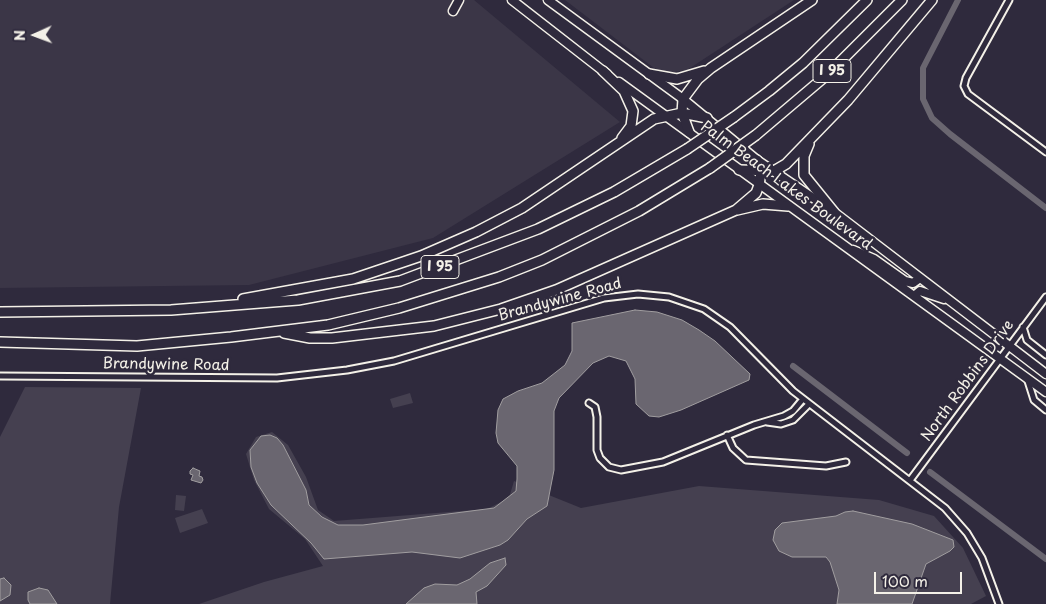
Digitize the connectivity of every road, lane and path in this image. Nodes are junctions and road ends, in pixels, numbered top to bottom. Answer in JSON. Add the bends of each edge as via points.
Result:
{"nodes":[{"id":1,"x":458,"y":0,"type":"edge"},
{"id":2,"x":512,"y":0,"type":"edge"},
{"id":3,"x":548,"y":0,"type":"edge"},
{"id":4,"x":812,"y":0,"type":"edge"},
{"id":5,"x":867,"y":0,"type":"edge"},
{"id":6,"x":902,"y":0,"type":"edge"},
{"id":7,"x":932,"y":0,"type":"edge"},
{"id":8,"x":1009,"y":0,"type":"edge"},
{"id":9,"x":453,"y":11,"type":"dead end"},
{"id":10,"x":711,"y":68,"type":"junction"},
{"id":11,"x":603,"y":71,"type":"junction"},
{"id":12,"x":649,"y":74,"type":"junction"},
{"id":13,"x":683,"y":99,"type":"junction"},
{"id":14,"x":682,"y":113,"type":"junction"},
{"id":15,"x":666,"y":115,"type":"junction"},
{"id":16,"x":707,"y":118,"type":"junction"},
{"id":17,"x":689,"y":132,"type":"junction"},
{"id":18,"x":810,"y":141,"type":"junction"},
{"id":19,"x":613,"y":148,"type":"junction"},
{"id":20,"x":1046,"y":152,"type":"edge"},
{"id":21,"x":757,"y":160,"type":"junction"},
{"id":22,"x":739,"y":170,"type":"junction"},
{"id":23,"x":774,"y":171,"type":"junction"},
{"id":24,"x":761,"y":172,"type":"junction"},
{"id":25,"x":759,"y":185,"type":"junction"},
{"id":26,"x":788,"y":206,"type":"junction"},
{"id":27,"x":736,"y":210,"type":"junction"},
{"id":28,"x":834,"y":212,"type":"junction"},
{"id":29,"x":848,"y":249,"type":"junction"},
{"id":30,"x":920,"y":278,"type":"junction"},
{"id":31,"x":914,"y":296,"type":"junction"},
{"id":32,"x":1046,"y":297,"type":"edge"},
{"id":33,"x":948,"y":300,"type":"junction"},
{"id":34,"x":171,"y":310,"type":"junction"},
{"id":35,"x":0,"y":312,"type":"edge"},
{"id":36,"x":1023,"y":328,"type":"junction"},
{"id":37,"x":274,"y":331,"type":"junction"},
{"id":38,"x":0,"y":342,"type":"edge"},
{"id":39,"x":1009,"y":347,"type":"junction"},
{"id":40,"x":1046,"y":354,"type":"edge"},
{"id":41,"x":1001,"y":358,"type":"junction"},
{"id":42,"x":1046,"y":374,"type":"edge"},
{"id":43,"x":0,"y":376,"type":"edge"},
{"id":44,"x":1027,"y":377,"type":"junction"},
{"id":45,"x":1046,"y":392,"type":"edge"},
{"id":46,"x":802,"y":399,"type":"junction"},
{"id":47,"x":589,"y":403,"type":"dead end"},
{"id":48,"x":809,"y":404,"type":"junction"},
{"id":49,"x":1046,"y":410,"type":"edge"},
{"id":50,"x":764,"y":422,"type":"junction"},
{"id":51,"x":728,"y":434,"type":"junction"},
{"id":52,"x":846,"y":462,"type":"dead end"},
{"id":53,"x":911,"y":479,"type":"junction"},
{"id":54,"x":999,"y":604,"type":"edge"}],
"edges":[{"from":1,"to":9,"type":"main road"},
{"from":2,"to":11,"type":"main road","name":"Palm Beach Lakes Boulevard"},
{"from":3,"to":12,"type":"main road","name":"Palm Beach Lakes Boulevard"},
{"from":4,"to":10,"type":"highway"},
{"from":5,"to":34,"type":"highway","number":"I 95","bridge":true,"via":[[803,63],[734,117],[614,192],[538,229],[400,281],[298,300]]},
{"from":6,"to":37,"type":"highway","number":"I 95","bridge":true,"via":[[828,74],[756,135],[710,168],[630,216],[542,260],[499,277],[391,310],[328,325]]},
{"from":7,"to":18,"type":"highway","via":[[856,92]]},
{"from":8,"to":20,"type":"street","via":[[964,82],[968,94]]},
{"from":10,"to":12,"type":"highway","via":[[677,80]]},
{"from":10,"to":13,"type":"highway"},
{"from":11,"to":15,"type":"main road","name":"Palm Beach Lakes Boulevard"},
{"from":11,"to":19,"type":"highway","via":[[624,91],[633,111],[632,126]]},
{"from":12,"to":13,"type":"main road","name":"Palm Beach Lakes Boulevard"},
{"from":13,"to":14,"type":"highway"},
{"from":13,"to":16,"type":"main road","name":"Palm Beach Lakes Boulevard"},
{"from":14,"to":15,"type":"highway"},
{"from":14,"to":16,"type":"highway"},
{"from":14,"to":17,"type":"highway"},
{"from":15,"to":17,"type":"main road","name":"Palm Beach Lakes Boulevard"},
{"from":15,"to":19,"type":"highway","via":[[654,119]]},
{"from":16,"to":21,"type":"main road","name":"Palm Beach Lakes Boulevard"},
{"from":17,"to":22,"type":"main road","name":"Palm Beach Lakes Boulevard"},
{"from":18,"to":23,"type":"highway"},
{"from":18,"to":28,"type":"highway","via":[[804,156],[804,175]]},
{"from":19,"to":34,"type":"highway","via":[[522,208],[421,256],[344,281]]},
{"from":21,"to":23,"type":"main road","name":"Palm Beach Lakes Boulevard"},
{"from":21,"to":24,"type":"highway"},
{"from":22,"to":24,"type":"highway"},
{"from":22,"to":25,"type":"main road","name":"Palm Beach Lakes Boulevard"},
{"from":23,"to":24,"type":"highway"},
{"from":23,"to":28,"type":"main road","name":"Palm Beach Lakes Boulevard"},
{"from":24,"to":25,"type":"highway"},
{"from":25,"to":26,"type":"main road","name":"Palm Beach Lakes Boulevard"},
{"from":25,"to":27,"type":"highway","via":[[756,193]]},
{"from":26,"to":27,"type":"highway","via":[[763,204]]},
{"from":26,"to":29,"type":"main road","name":"Palm Beach Lakes Boulevard"},
{"from":27,"to":37,"type":"highway","via":[[556,290],[468,318],[434,326],[332,338],[310,338]]},
{"from":28,"to":30,"type":"main road","name":"Palm Beach Lakes Boulevard"},
{"from":29,"to":30,"type":"main road","via":[[874,259],[905,282],[913,284]]},
{"from":29,"to":31,"type":"main road","name":"Palm Beach Lakes Boulevard"},
{"from":30,"to":33,"type":"main road","name":"Palm Beach Lakes Boulevard"},
{"from":31,"to":33,"type":"main road","via":[[920,291]]},
{"from":31,"to":41,"type":"main road","name":"Palm Beach Lakes Boulevard"},
{"from":32,"to":36,"type":"street","name":"North Robbins Drive"},
{"from":33,"to":39,"type":"main road","name":"Palm Beach Lakes Boulevard"},
{"from":34,"to":35,"type":"highway","number":"I 95"},
{"from":36,"to":39,"type":"street","name":"North Robbins Drive"},
{"from":36,"to":40,"type":"street","via":[[1027,340]]},
{"from":37,"to":38,"type":"highway","number":"I 95","via":[[138,346]]},
{"from":39,"to":41,"type":"street","name":"North Robbins Drive"},
{"from":39,"to":42,"type":"main road","name":"Palm Beach Lakes Boulevard"},
{"from":41,"to":44,"type":"main road","name":"Palm Beach Lakes Boulevard"},
{"from":41,"to":53,"type":"street","name":"North Robbins Drive"},
{"from":43,"to":46,"type":"street","name":"Brandywine Road","via":[[277,378],[347,370],[394,361],[604,298],[654,294],[684,301],[730,327]]},
{"from":44,"to":45,"type":"main road","name":"Palm Beach Lakes Boulevard"},
{"from":44,"to":49,"type":"street","via":[[1034,400]]},
{"from":46,"to":48,"type":"street","name":"Brandywine Road"},
{"from":46,"to":50,"type":"street","via":[[788,414]]},
{"from":47,"to":51,"type":"street","via":[[595,408],[597,417],[598,454],[605,464],[617,470],[663,462]]},
{"from":48,"to":50,"type":"street","via":[[798,417],[786,423]]},
{"from":48,"to":53,"type":"street","name":"Brandywine Road"},
{"from":50,"to":51,"type":"street"},
{"from":51,"to":52,"type":"street","via":[[733,448],[746,460],[826,466]]},
{"from":53,"to":54,"type":"street","name":"Brandywine Road","via":[[945,508],[967,533],[989,573]]}]}
